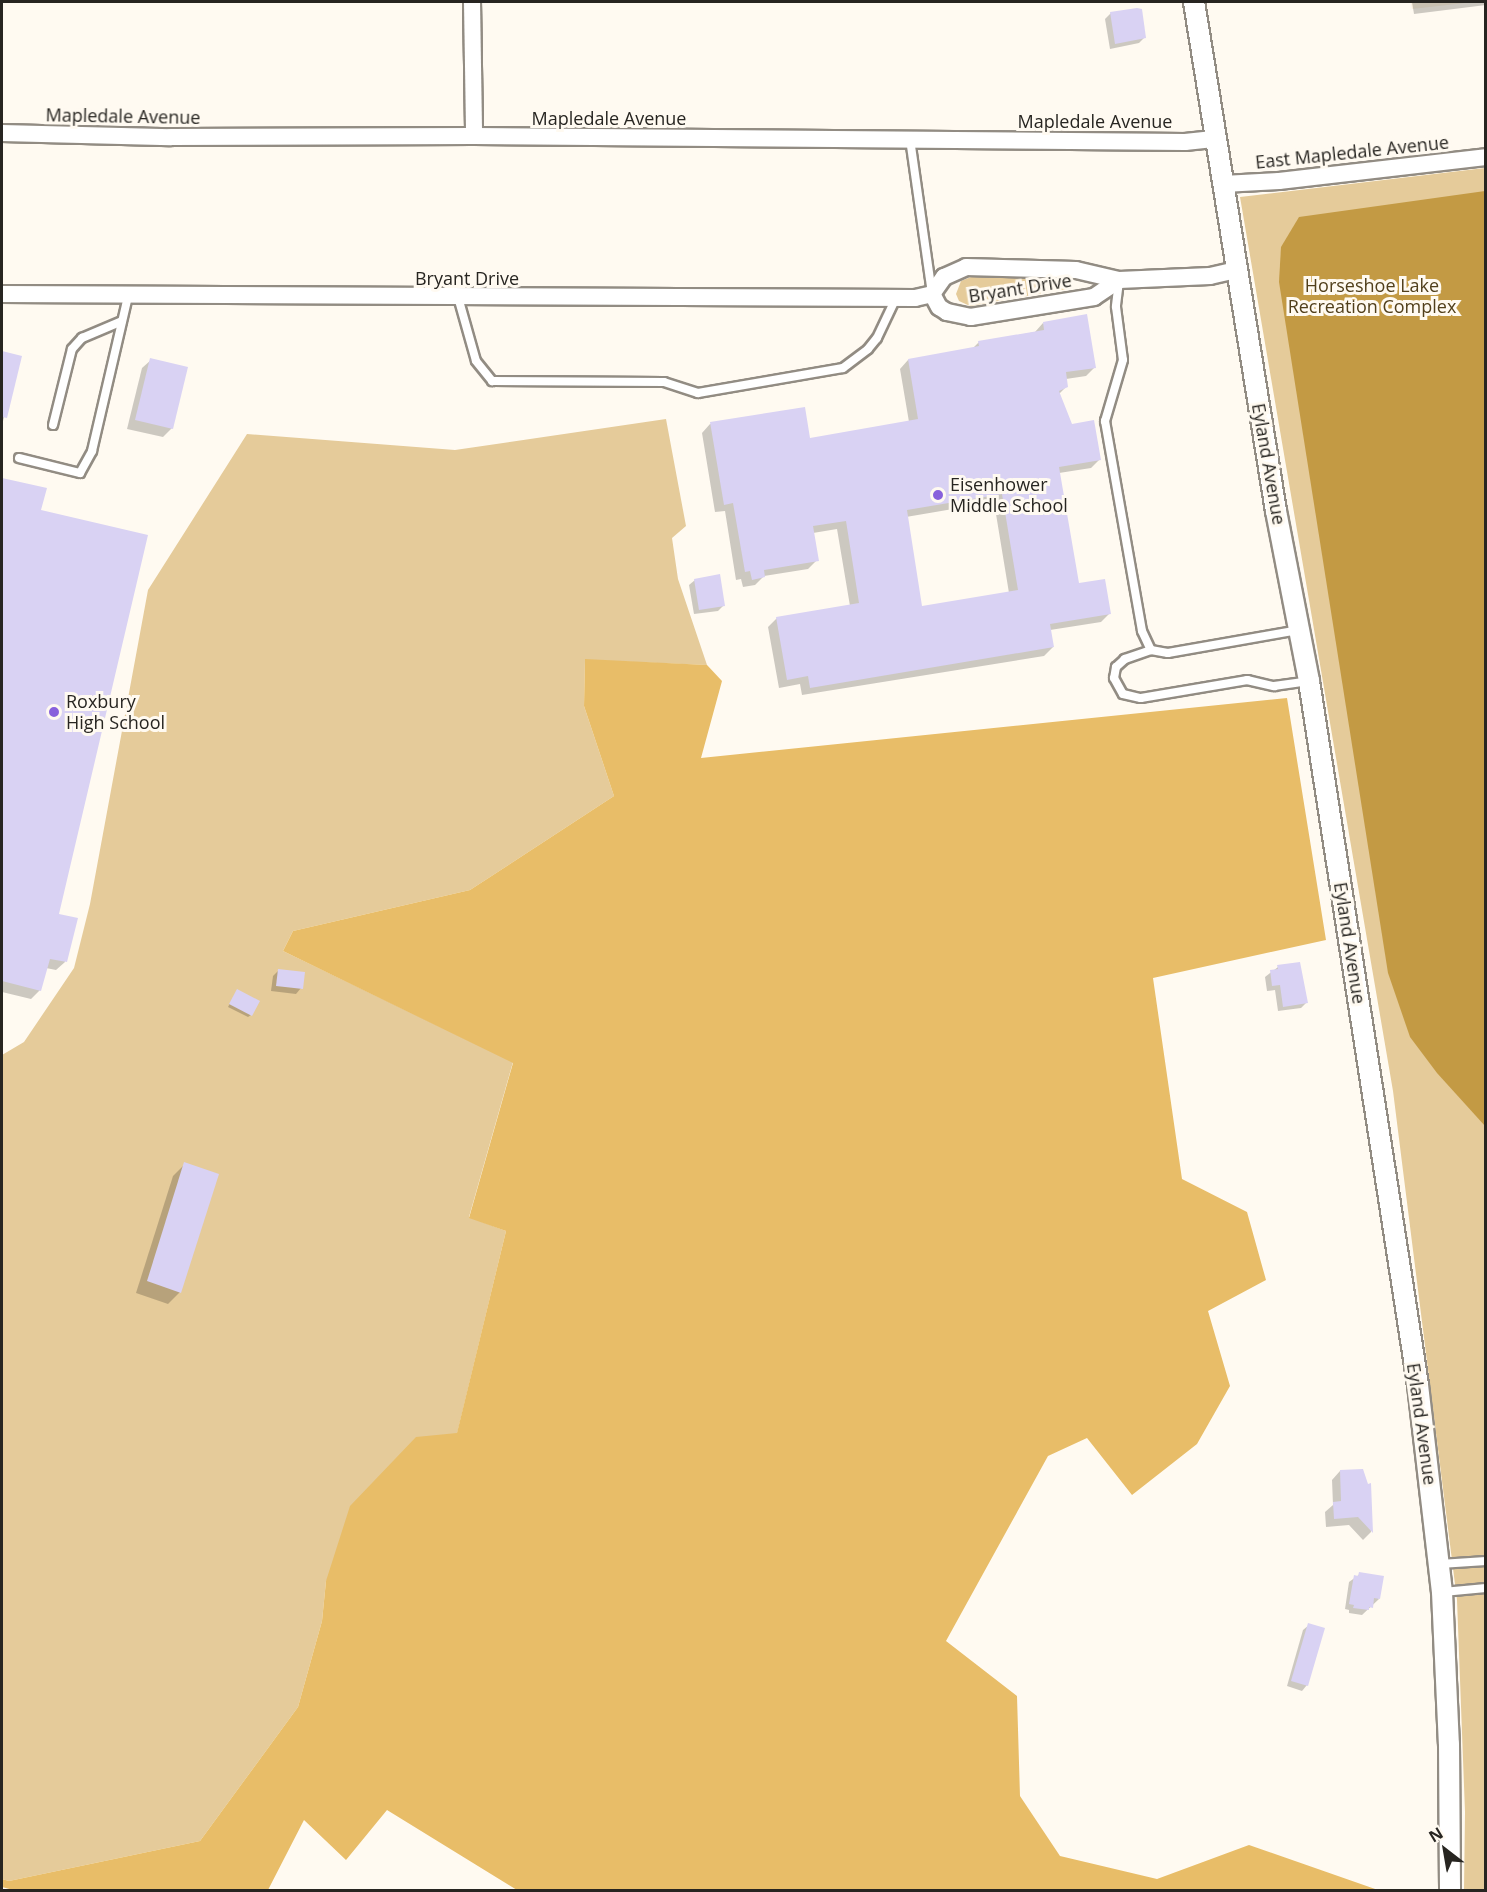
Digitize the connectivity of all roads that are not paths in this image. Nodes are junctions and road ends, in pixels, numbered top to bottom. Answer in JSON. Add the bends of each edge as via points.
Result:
{"nodes":[{"id":1,"x":472,"y":2,"type":"edge"},
{"id":2,"x":1194,"y":2,"type":"edge"},
{"id":3,"x":2,"y":133,"type":"edge"},
{"id":4,"x":474,"y":136,"type":"junction"},
{"id":5,"x":910,"y":139,"type":"junction"},
{"id":6,"x":1216,"y":139,"type":"junction"},
{"id":7,"x":1485,"y":157,"type":"edge"},
{"id":8,"x":1223,"y":184,"type":"junction"},
{"id":9,"x":1236,"y":270,"type":"junction"},
{"id":10,"x":1119,"y":280,"type":"junction"},
{"id":11,"x":2,"y":294,"type":"edge"},
{"id":12,"x":932,"y":294,"type":"junction"},
{"id":13,"x":128,"y":296,"type":"junction"},
{"id":14,"x":458,"y":297,"type":"junction"},
{"id":15,"x":896,"y":298,"type":"junction"},
{"id":16,"x":122,"y":321,"type":"junction"},
{"id":17,"x":53,"y":425,"type":"dead end"},
{"id":18,"x":19,"y":458,"type":"dead end"},
{"id":19,"x":1300,"y":630,"type":"junction"},
{"id":20,"x":1151,"y":650,"type":"junction"},
{"id":21,"x":1309,"y":681,"type":"junction"},
{"id":22,"x":1485,"y":1561,"type":"edge"},
{"id":23,"x":1440,"y":1564,"type":"junction"},
{"id":24,"x":1485,"y":1588,"type":"edge"},
{"id":25,"x":1442,"y":1592,"type":"junction"},
{"id":26,"x":1450,"y":1890,"type":"edge"}],
"edges":[{"from":1,"to":4,"type":"street"},
{"from":2,"to":6,"type":"street","name":"Eyland Avenue"},
{"from":3,"to":4,"type":"street","name":"Mapledale Avenue"},
{"from":4,"to":5,"type":"street","name":"Mapledale Avenue"},
{"from":5,"to":6,"type":"street","name":"Mapledale Avenue"},
{"from":5,"to":12,"type":"lane"},
{"from":6,"to":8,"type":"street","name":"Eyland Avenue"},
{"from":7,"to":8,"type":"street","name":"East Mapledale Avenue"},
{"from":8,"to":9,"type":"street","name":"Eyland Avenue"},
{"from":9,"to":10,"type":"street","name":"Bryant Drive","via":[[1210,276]]},
{"from":9,"to":19,"type":"street","name":"Eyland Avenue"},
{"from":10,"to":12,"type":"street","name":"Bryant Drive","via":[[1076,270],[966,267],[944,278]]},
{"from":10,"to":12,"type":"street","name":"Bryant Drive","via":[[1094,297],[971,317],[947,312]]},
{"from":10,"to":20,"type":"lane","via":[[1116,307],[1123,360],[1105,421],[1142,631]]},
{"from":11,"to":13,"type":"street","name":"Bryant Drive"},
{"from":12,"to":15,"type":"street","name":"Bryant Drive"},
{"from":13,"to":14,"type":"street","name":"Bryant Drive"},
{"from":13,"to":16,"type":"lane"},
{"from":14,"to":15,"type":"street","name":"Bryant Drive"},
{"from":14,"to":15,"type":"lane","via":[[476,361],[492,381],[664,382],[698,393],[843,368],[877,338]]},
{"from":16,"to":17,"type":"lane","via":[[82,338],[72,349]]},
{"from":16,"to":18,"type":"lane","via":[[92,452],[80,473]]},
{"from":19,"to":20,"type":"lane","via":[[1168,653]]},
{"from":19,"to":21,"type":"street","name":"Eyland Avenue"},
{"from":20,"to":21,"type":"lane","via":[[1125,659],[1116,667],[1114,678],[1123,694],[1141,698],[1247,680],[1274,686]]},
{"from":21,"to":23,"type":"street","name":"Eyland Avenue","via":[[1418,1385]]},
{"from":22,"to":23,"type":"lane"},
{"from":23,"to":25,"type":"street","name":"Eyland Avenue"},
{"from":24,"to":25,"type":"lane"},
{"from":25,"to":26,"type":"street","name":"Eyland Avenue"}]}
